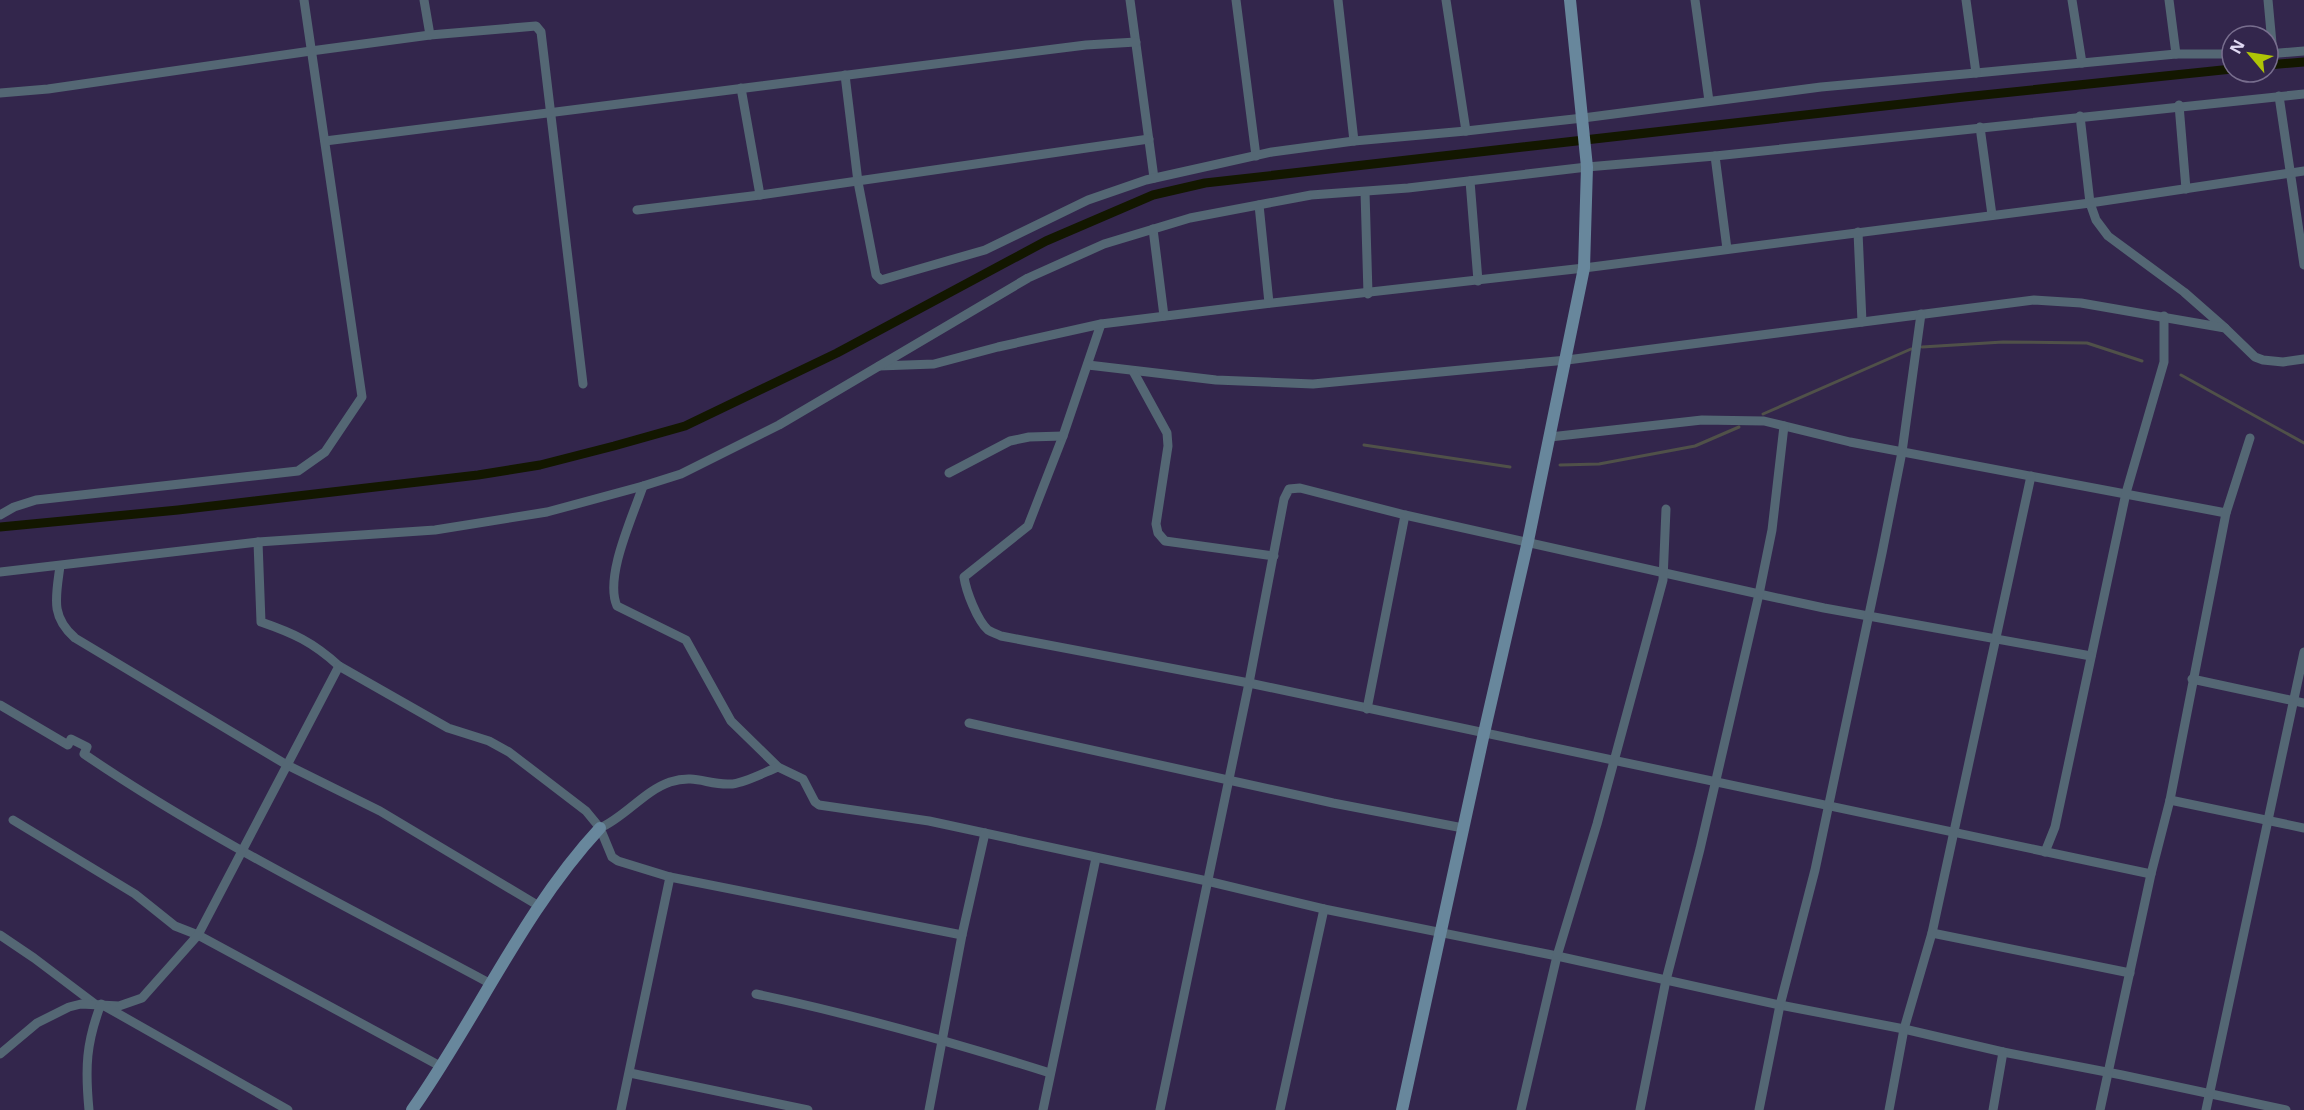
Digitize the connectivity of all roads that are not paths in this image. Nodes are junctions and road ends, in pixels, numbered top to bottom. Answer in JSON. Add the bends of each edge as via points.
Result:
{"nodes":[{"id":1,"x":304,"y":0,"type":"edge"},
{"id":2,"x":424,"y":0,"type":"edge"},
{"id":3,"x":1130,"y":0,"type":"edge"},
{"id":4,"x":1236,"y":0,"type":"edge"},
{"id":5,"x":1338,"y":0,"type":"edge"},
{"id":6,"x":1446,"y":0,"type":"edge"},
{"id":7,"x":1570,"y":0,"type":"edge"},
{"id":8,"x":1695,"y":0,"type":"edge"},
{"id":9,"x":1966,"y":0,"type":"edge"},
{"id":10,"x":2072,"y":0,"type":"edge"},
{"id":11,"x":2169,"y":0,"type":"edge"},
{"id":12,"x":2268,"y":0,"type":"edge"},
{"id":13,"x":2269,"y":24,"type":"edge"},
{"id":14,"x":430,"y":36,"type":"junction"},
{"id":15,"x":1136,"y":42,"type":"junction"},
{"id":16,"x":311,"y":51,"type":"junction"},
{"id":17,"x":2304,"y":51,"type":"edge"},
{"id":18,"x":2280,"y":53,"type":"edge"},
{"id":19,"x":2176,"y":54,"type":"junction"},
{"id":20,"x":2220,"y":54,"type":"edge"},
{"id":21,"x":2082,"y":63,"type":"junction"},
{"id":22,"x":1976,"y":73,"type":"junction"},
{"id":23,"x":845,"y":75,"type":"junction"},
{"id":24,"x":741,"y":88,"type":"junction"},
{"id":25,"x":0,"y":93,"type":"edge"},
{"id":26,"x":2304,"y":94,"type":"edge"},
{"id":27,"x":2279,"y":96,"type":"junction"},
{"id":28,"x":1709,"y":101,"type":"junction"},
{"id":29,"x":2179,"y":105,"type":"junction"},
{"id":30,"x":550,"y":112,"type":"junction"},
{"id":31,"x":2080,"y":116,"type":"junction"},
{"id":32,"x":1584,"y":124,"type":"junction"},
{"id":33,"x":1980,"y":127,"type":"junction"},
{"id":34,"x":1467,"y":132,"type":"junction"},
{"id":35,"x":1149,"y":139,"type":"junction"},
{"id":36,"x":325,"y":141,"type":"junction"},
{"id":37,"x":1354,"y":141,"type":"junction"},
{"id":38,"x":1256,"y":156,"type":"junction"},
{"id":39,"x":1714,"y":156,"type":"junction"},
{"id":40,"x":1587,"y":162,"type":"junction"},
{"id":41,"x":2304,"y":171,"type":"edge"},
{"id":42,"x":2290,"y":174,"type":"junction"},
{"id":43,"x":1154,"y":178,"type":"junction"},
{"id":44,"x":1470,"y":181,"type":"junction"},
{"id":45,"x":858,"y":182,"type":"junction"},
{"id":46,"x":2186,"y":189,"type":"junction"},
{"id":47,"x":1365,"y":192,"type":"junction"},
{"id":48,"x":760,"y":195,"type":"junction"},
{"id":49,"x":2090,"y":203,"type":"junction"},
{"id":50,"x":1259,"y":205,"type":"junction"},
{"id":51,"x":637,"y":210,"type":"dead end"},
{"id":52,"x":1992,"y":215,"type":"junction"},
{"id":53,"x":1153,"y":229,"type":"junction"},
{"id":54,"x":1858,"y":232,"type":"junction"},
{"id":55,"x":1727,"y":249,"type":"junction"},
{"id":56,"x":2304,"y":265,"type":"edge"},
{"id":57,"x":1584,"y":268,"type":"junction"},
{"id":58,"x":1478,"y":281,"type":"junction"},
{"id":59,"x":1368,"y":294,"type":"junction"},
{"id":60,"x":1269,"y":303,"type":"junction"},
{"id":61,"x":1921,"y":314,"type":"junction"},
{"id":62,"x":1164,"y":316,"type":"junction"},
{"id":63,"x":2164,"y":316,"type":"junction"},
{"id":64,"x":1862,"y":322,"type":"junction"},
{"id":65,"x":1101,"y":324,"type":"junction"},
{"id":66,"x":2225,"y":328,"type":"junction"},
{"id":67,"x":2304,"y":359,"type":"edge"},
{"id":68,"x":1567,"y":360,"type":"junction"},
{"id":69,"x":1088,"y":365,"type":"junction"},
{"id":70,"x":876,"y":366,"type":"junction"},
{"id":71,"x":1133,"y":370,"type":"junction"},
{"id":72,"x":583,"y":384,"type":"dead end"},
{"id":73,"x":1784,"y":426,"type":"junction"},
{"id":74,"x":1063,"y":436,"type":"junction"},
{"id":75,"x":1550,"y":437,"type":"junction"},
{"id":76,"x":2250,"y":438,"type":"dead end"},
{"id":77,"x":1902,"y":452,"type":"junction"},
{"id":78,"x":949,"y":473,"type":"dead end"},
{"id":79,"x":2031,"y":476,"type":"junction"},
{"id":80,"x":643,"y":486,"type":"junction"},
{"id":81,"x":2126,"y":493,"type":"junction"},
{"id":82,"x":1666,"y":509,"type":"dead end"},
{"id":83,"x":2226,"y":513,"type":"junction"},
{"id":84,"x":0,"y":515,"type":"edge"},
{"id":85,"x":1405,"y":515,"type":"junction"},
{"id":86,"x":1528,"y":541,"type":"junction"},
{"id":87,"x":258,"y":542,"type":"junction"},
{"id":88,"x":1274,"y":556,"type":"junction"},
{"id":89,"x":60,"y":566,"type":"junction"},
{"id":90,"x":0,"y":572,"type":"edge"},
{"id":91,"x":1665,"y":572,"type":"junction"},
{"id":92,"x":1759,"y":594,"type":"junction"},
{"id":93,"x":1869,"y":616,"type":"junction"},
{"id":94,"x":1995,"y":639,"type":"junction"},
{"id":95,"x":2304,"y":652,"type":"edge"},
{"id":96,"x":2091,"y":656,"type":"junction"},
{"id":97,"x":339,"y":666,"type":"junction"},
{"id":98,"x":2192,"y":679,"type":"junction"},
{"id":99,"x":1249,"y":683,"type":"junction"},
{"id":100,"x":2294,"y":700,"type":"junction"},
{"id":101,"x":2304,"y":703,"type":"edge"},
{"id":102,"x":0,"y":705,"type":"edge"},
{"id":103,"x":1367,"y":709,"type":"junction"},
{"id":104,"x":969,"y":723,"type":"dead end"},
{"id":105,"x":1484,"y":733,"type":"junction"},
{"id":106,"x":1614,"y":761,"type":"junction"},
{"id":107,"x":287,"y":765,"type":"junction"},
{"id":108,"x":778,"y":767,"type":"junction"},
{"id":109,"x":1229,"y":780,"type":"junction"},
{"id":110,"x":1715,"y":782,"type":"junction"},
{"id":111,"x":2170,"y":800,"type":"junction"},
{"id":112,"x":1829,"y":806,"type":"junction"},
{"id":113,"x":13,"y":820,"type":"dead end"},
{"id":114,"x":2268,"y":820,"type":"junction"},
{"id":115,"x":600,"y":828,"type":"junction"},
{"id":116,"x":1463,"y":828,"type":"junction"},
{"id":117,"x":2304,"y":828,"type":"edge"},
{"id":118,"x":1954,"y":832,"type":"junction"},
{"id":119,"x":986,"y":833,"type":"junction"},
{"id":120,"x":241,"y":851,"type":"junction"},
{"id":121,"x":2045,"y":852,"type":"junction"},
{"id":122,"x":1096,"y":858,"type":"junction"},
{"id":123,"x":2151,"y":874,"type":"junction"},
{"id":124,"x":670,"y":877,"type":"junction"},
{"id":125,"x":1207,"y":881,"type":"junction"},
{"id":126,"x":539,"y":906,"type":"junction"},
{"id":127,"x":1324,"y":909,"type":"junction"},
{"id":128,"x":1932,"y":933,"type":"junction"},
{"id":129,"x":1439,"y":934,"type":"junction"},
{"id":130,"x":0,"y":935,"type":"edge"},
{"id":131,"x":198,"y":935,"type":"junction"},
{"id":132,"x":962,"y":935,"type":"junction"},
{"id":133,"x":1557,"y":956,"type":"junction"},
{"id":134,"x":2130,"y":973,"type":"junction"},
{"id":135,"x":1666,"y":980,"type":"junction"},
{"id":136,"x":491,"y":984,"type":"junction"},
{"id":137,"x":756,"y":994,"type":"dead end"},
{"id":138,"x":98,"y":1004,"type":"junction"},
{"id":139,"x":1780,"y":1005,"type":"junction"},
{"id":140,"x":1904,"y":1029,"type":"junction"},
{"id":141,"x":942,"y":1039,"type":"junction"},
{"id":142,"x":2003,"y":1052,"type":"junction"},
{"id":143,"x":0,"y":1054,"type":"edge"},
{"id":144,"x":440,"y":1066,"type":"junction"},
{"id":145,"x":630,"y":1072,"type":"junction"},
{"id":146,"x":1050,"y":1073,"type":"junction"},
{"id":147,"x":2108,"y":1073,"type":"junction"},
{"id":148,"x":2210,"y":1094,"type":"junction"},
{"id":149,"x":414,"y":1108,"type":"edge"},
{"id":150,"x":89,"y":1110,"type":"edge"},
{"id":151,"x":288,"y":1110,"type":"edge"},
{"id":152,"x":621,"y":1110,"type":"edge"},
{"id":153,"x":808,"y":1110,"type":"edge"},
{"id":154,"x":929,"y":1110,"type":"edge"},
{"id":155,"x":1043,"y":1110,"type":"edge"},
{"id":156,"x":1160,"y":1110,"type":"edge"},
{"id":157,"x":1280,"y":1110,"type":"edge"},
{"id":158,"x":1402,"y":1110,"type":"edge"},
{"id":159,"x":1521,"y":1110,"type":"edge"},
{"id":160,"x":1640,"y":1110,"type":"edge"},
{"id":161,"x":1759,"y":1110,"type":"edge"},
{"id":162,"x":1889,"y":1110,"type":"edge"},
{"id":163,"x":1993,"y":1110,"type":"edge"},
{"id":164,"x":2100,"y":1110,"type":"edge"},
{"id":165,"x":2206,"y":1110,"type":"edge"},
{"id":166,"x":2286,"y":1110,"type":"edge"}],
"edges":[{"from":1,"to":16,"type":"street"},
{"from":2,"to":14,"type":"street"},
{"from":3,"to":15,"type":"street"},
{"from":4,"to":38,"type":"street"},
{"from":5,"to":37,"type":"street"},
{"from":6,"to":34,"type":"street"},
{"from":7,"to":32,"type":"street"},
{"from":8,"to":28,"type":"street"},
{"from":9,"to":22,"type":"street"},
{"from":10,"to":21,"type":"street"},
{"from":11,"to":19,"type":"street"},
{"from":12,"to":13,"type":"street"},
{"from":14,"to":16,"type":"street"},
{"from":14,"to":30,"type":"street","via":[[536,26],[541,32]]},
{"from":15,"to":23,"type":"street"},
{"from":15,"to":35,"type":"street"},
{"from":16,"to":25,"type":"street"},
{"from":16,"to":36,"type":"street"},
{"from":17,"to":18,"type":"street"},
{"from":19,"to":20,"type":"street"},
{"from":19,"to":21,"type":"street"},
{"from":21,"to":22,"type":"street"},
{"from":22,"to":28,"type":"street"},
{"from":23,"to":24,"type":"street"},
{"from":23,"to":45,"type":"street"},
{"from":24,"to":30,"type":"street"},
{"from":24,"to":48,"type":"street"},
{"from":26,"to":27,"type":"street"},
{"from":27,"to":29,"type":"street"},
{"from":27,"to":42,"type":"street"},
{"from":28,"to":32,"type":"street"},
{"from":29,"to":31,"type":"street"},
{"from":29,"to":46,"type":"street"},
{"from":30,"to":36,"type":"street"},
{"from":30,"to":72,"type":"street"},
{"from":31,"to":33,"type":"street"},
{"from":31,"to":49,"type":"street"},
{"from":32,"to":34,"type":"street"},
{"from":32,"to":40,"type":"street"},
{"from":33,"to":39,"type":"street"},
{"from":33,"to":52,"type":"street"},
{"from":34,"to":37,"type":"street"},
{"from":35,"to":43,"type":"street"},
{"from":35,"to":45,"type":"street"},
{"from":36,"to":84,"type":"street","via":[[362,397],[325,453],[298,471],[36,500]]},
{"from":37,"to":38,"type":"street"},
{"from":38,"to":43,"type":"street"},
{"from":39,"to":40,"type":"street"},
{"from":39,"to":55,"type":"street"},
{"from":40,"to":44,"type":"street"},
{"from":40,"to":57,"type":"street"},
{"from":41,"to":42,"type":"street"},
{"from":42,"to":46,"type":"street"},
{"from":42,"to":56,"type":"street"},
{"from":43,"to":45,"type":"street","via":[[1088,200],[985,250],[881,280],[876,275]]},
{"from":44,"to":47,"type":"street"},
{"from":44,"to":58,"type":"street"},
{"from":45,"to":48,"type":"street"},
{"from":46,"to":49,"type":"street"},
{"from":47,"to":50,"type":"street","via":[[1311,195]]},
{"from":47,"to":59,"type":"street"},
{"from":48,"to":51,"type":"street"},
{"from":49,"to":52,"type":"street"},
{"from":49,"to":66,"type":"street","via":[[2108,236]]},
{"from":50,"to":53,"type":"street"},
{"from":50,"to":60,"type":"street"},
{"from":52,"to":54,"type":"street"},
{"from":53,"to":62,"type":"street"},
{"from":53,"to":70,"type":"street","via":[[1104,244],[1028,278]]},
{"from":54,"to":55,"type":"street"},
{"from":54,"to":64,"type":"street"},
{"from":55,"to":57,"type":"street"},
{"from":57,"to":58,"type":"street"},
{"from":57,"to":68,"type":"street"},
{"from":58,"to":59,"type":"street"},
{"from":59,"to":60,"type":"street"},
{"from":60,"to":62,"type":"street"},
{"from":61,"to":63,"type":"street","via":[[2034,300]]},
{"from":61,"to":64,"type":"street"},
{"from":61,"to":77,"type":"street"},
{"from":62,"to":65,"type":"street"},
{"from":63,"to":66,"type":"street"},
{"from":63,"to":81,"type":"street","via":[[2164,362]]},
{"from":64,"to":68,"type":"street"},
{"from":65,"to":69,"type":"street"},
{"from":65,"to":70,"type":"street","via":[[934,364]]},
{"from":66,"to":67,"type":"street","via":[[2255,357],[2283,362]]},
{"from":68,"to":71,"type":"street","via":[[1313,384],[1216,380]]},
{"from":68,"to":75,"type":"street"},
{"from":69,"to":71,"type":"street"},
{"from":69,"to":74,"type":"street"},
{"from":70,"to":80,"type":"street","via":[[779,425],[681,474]]},
{"from":71,"to":88,"type":"street","via":[[1167,433],[1158,533],[1165,541]]},
{"from":73,"to":75,"type":"street","via":[[1747,419],[1702,420]]},
{"from":73,"to":77,"type":"street"},
{"from":73,"to":92,"type":"street","via":[[1772,530]]},
{"from":74,"to":78,"type":"street","via":[[1010,441]]},
{"from":74,"to":99,"type":"street","via":[[1028,526],[964,577],[981,621],[1001,636]]},
{"from":75,"to":86,"type":"street"},
{"from":76,"to":83,"type":"street"},
{"from":77,"to":79,"type":"street"},
{"from":77,"to":93,"type":"street"},
{"from":79,"to":81,"type":"street"},
{"from":79,"to":94,"type":"street"},
{"from":80,"to":87,"type":"street","via":[[547,512],[435,530]]},
{"from":80,"to":108,"type":"street","via":[[617,563],[613,588],[616,606],[686,640],[731,721]]},
{"from":81,"to":83,"type":"street"},
{"from":81,"to":96,"type":"street"},
{"from":82,"to":91,"type":"street"},
{"from":83,"to":98,"type":"street"},
{"from":85,"to":86,"type":"street"},
{"from":85,"to":88,"type":"street","via":[[1300,488],[1289,489]]},
{"from":85,"to":103,"type":"street"},
{"from":86,"to":91,"type":"street"},
{"from":86,"to":105,"type":"street"},
{"from":87,"to":89,"type":"street"},
{"from":87,"to":97,"type":"street","via":[[261,622],[297,635]]},
{"from":88,"to":99,"type":"street"},
{"from":89,"to":90,"type":"street"},
{"from":89,"to":107,"type":"street","via":[[58,618],[75,638]]},
{"from":91,"to":92,"type":"street"},
{"from":91,"to":106,"type":"street"},
{"from":92,"to":93,"type":"street"},
{"from":92,"to":110,"type":"street"},
{"from":93,"to":94,"type":"street"},
{"from":93,"to":112,"type":"street"},
{"from":94,"to":96,"type":"street"},
{"from":94,"to":118,"type":"street"},
{"from":95,"to":100,"type":"street"},
{"from":96,"to":121,"type":"street","via":[[2055,827]]},
{"from":97,"to":107,"type":"street"},
{"from":97,"to":115,"type":"street","via":[[448,728],[499,745],[577,803]]},
{"from":98,"to":100,"type":"street"},
{"from":98,"to":111,"type":"street"},
{"from":99,"to":103,"type":"street"},
{"from":99,"to":109,"type":"street"},
{"from":100,"to":101,"type":"street"},
{"from":100,"to":114,"type":"street"},
{"from":102,"to":120,"type":"street","via":[[68,745],[71,739],[87,747],[84,754]]},
{"from":103,"to":105,"type":"street"},
{"from":104,"to":109,"type":"street"},
{"from":105,"to":106,"type":"street"},
{"from":105,"to":116,"type":"street"},
{"from":106,"to":110,"type":"street"},
{"from":106,"to":133,"type":"street"},
{"from":107,"to":120,"type":"street"},
{"from":107,"to":126,"type":"street","via":[[380,811]]},
{"from":108,"to":115,"type":"street","via":[[732,784],[693,778],[668,783]]},
{"from":108,"to":119,"type":"street","via":[[803,779],[819,805]]},
{"from":109,"to":116,"type":"street"},
{"from":109,"to":125,"type":"street"},
{"from":110,"to":112,"type":"street"},
{"from":110,"to":135,"type":"street"},
{"from":111,"to":114,"type":"street"},
{"from":111,"to":123,"type":"street"},
{"from":112,"to":118,"type":"street"},
{"from":112,"to":139,"type":"street"},
{"from":113,"to":131,"type":"street","via":[[135,894],[175,926]]},
{"from":114,"to":117,"type":"street"},
{"from":114,"to":148,"type":"street"},
{"from":115,"to":124,"type":"street","via":[[612,857]]},
{"from":115,"to":126,"type":"street"},
{"from":116,"to":129,"type":"street"},
{"from":118,"to":121,"type":"street"},
{"from":118,"to":128,"type":"street"},
{"from":119,"to":122,"type":"street"},
{"from":119,"to":132,"type":"street"},
{"from":120,"to":131,"type":"street"},
{"from":120,"to":136,"type":"street"},
{"from":121,"to":123,"type":"street"},
{"from":122,"to":125,"type":"street"},
{"from":122,"to":146,"type":"street"},
{"from":123,"to":134,"type":"street"},
{"from":124,"to":132,"type":"street"},
{"from":124,"to":145,"type":"street"},
{"from":125,"to":127,"type":"street"},
{"from":125,"to":156,"type":"street"},
{"from":126,"to":136,"type":"street"},
{"from":127,"to":129,"type":"street"},
{"from":127,"to":157,"type":"street"},
{"from":128,"to":134,"type":"street"},
{"from":128,"to":140,"type":"street"},
{"from":129,"to":133,"type":"street"},
{"from":129,"to":158,"type":"street"},
{"from":130,"to":138,"type":"street"},
{"from":131,"to":138,"type":"street","via":[[142,998],[119,1006]]},
{"from":131,"to":144,"type":"street"},
{"from":132,"to":141,"type":"street"},
{"from":133,"to":135,"type":"street"},
{"from":133,"to":159,"type":"street"},
{"from":134,"to":147,"type":"street"},
{"from":135,"to":139,"type":"street"},
{"from":135,"to":160,"type":"street"},
{"from":136,"to":144,"type":"street"},
{"from":137,"to":141,"type":"street"},
{"from":138,"to":143,"type":"street","via":[[69,1007],[37,1023]]},
{"from":138,"to":150,"type":"street","via":[[86,1066]]},
{"from":138,"to":151,"type":"street"},
{"from":139,"to":140,"type":"street"},
{"from":139,"to":161,"type":"street"},
{"from":140,"to":142,"type":"street"},
{"from":140,"to":162,"type":"street"},
{"from":141,"to":146,"type":"street"},
{"from":141,"to":154,"type":"street"},
{"from":142,"to":147,"type":"street"},
{"from":142,"to":163,"type":"street"},
{"from":144,"to":149,"type":"street"},
{"from":145,"to":152,"type":"street"},
{"from":145,"to":153,"type":"street"},
{"from":146,"to":155,"type":"street"},
{"from":147,"to":148,"type":"street"},
{"from":147,"to":164,"type":"street"},
{"from":148,"to":165,"type":"street"},
{"from":148,"to":166,"type":"street"}]}
